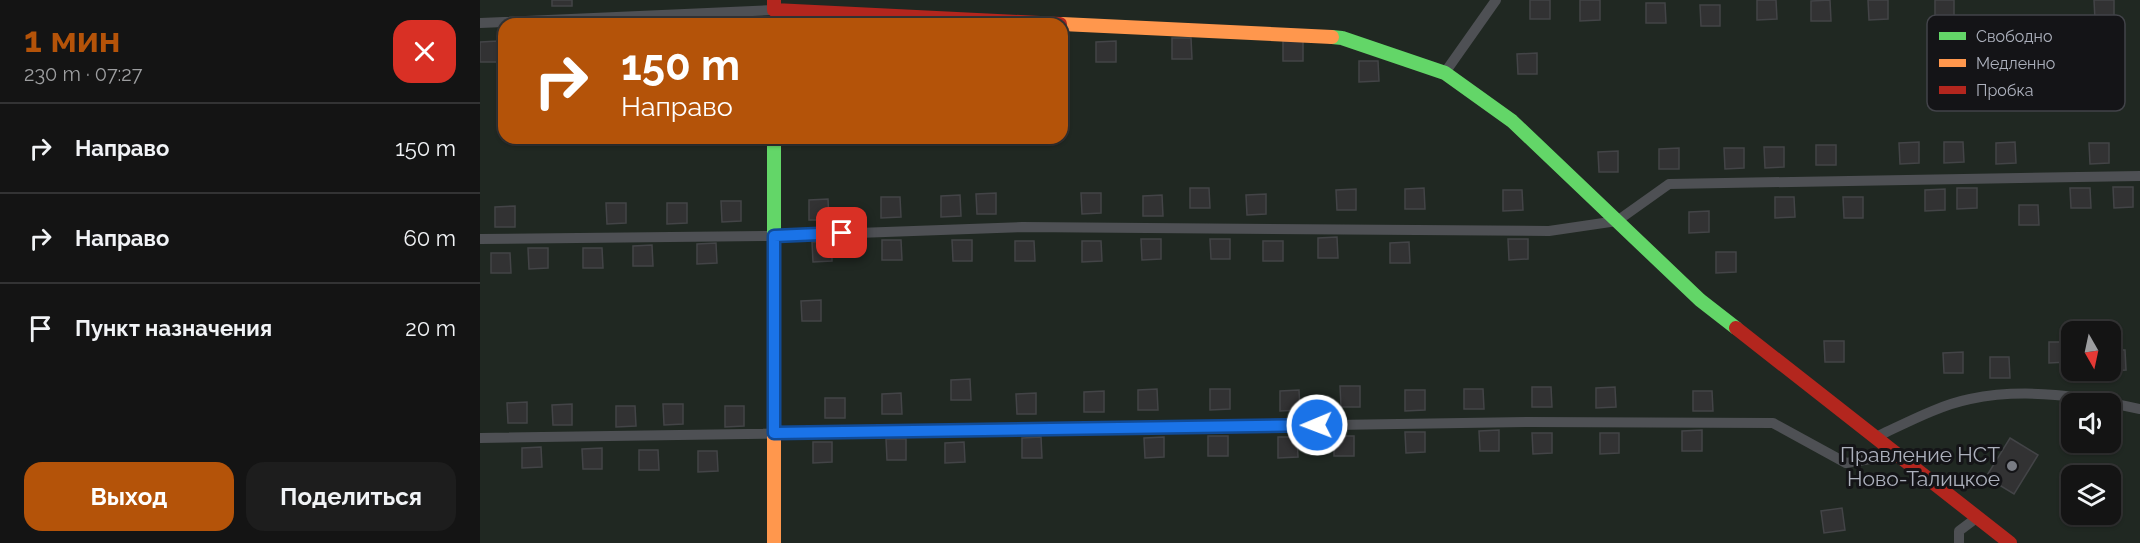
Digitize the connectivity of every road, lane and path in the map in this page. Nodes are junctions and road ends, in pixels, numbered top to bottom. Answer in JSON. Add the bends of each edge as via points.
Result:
{"nodes":[{"id":1,"x":1496,"y":0,"type":"edge"},
{"id":2,"x":774,"y":5,"type":"edge"},
{"id":3,"x":562,"y":18,"type":"edge"},
{"id":4,"x":970,"y":18,"type":"edge"},
{"id":5,"x":498,"y":22,"type":"edge"},
{"id":6,"x":480,"y":23,"type":"edge"},
{"id":7,"x":1068,"y":24,"type":"edge"},
{"id":8,"x":1446,"y":73,"type":"junction"},
{"id":9,"x":774,"y":144,"type":"edge"},
{"id":10,"x":2140,"y":176,"type":"edge"},
{"id":11,"x":1617,"y":221,"type":"junction"},
{"id":12,"x":774,"y":236,"type":"junction"},
{"id":13,"x":480,"y":239,"type":"edge"},
{"id":14,"x":2140,"y":409,"type":"edge"},
{"id":15,"x":774,"y":433,"type":"junction"},
{"id":16,"x":1877,"y":436,"type":"junction"},
{"id":17,"x":480,"y":438,"type":"edge"},
{"id":18,"x":1900,"y":454,"type":"junction"},
{"id":19,"x":1978,"y":517,"type":"junction"},
{"id":20,"x":774,"y":543,"type":"edge"},
{"id":21,"x":1959,"y":543,"type":"edge"},
{"id":22,"x":2010,"y":543,"type":"edge"}],
"edges":[{"from":1,"to":8,"type":"lane"},
{"from":2,"to":3,"type":"lane"},
{"from":2,"to":4,"type":"street"},
{"from":5,"to":6,"type":"lane"},
{"from":7,"to":8,"type":"street","via":[[1342,38]]},
{"from":8,"to":11,"type":"street","via":[[1512,121]]},
{"from":9,"to":12,"type":"street"},
{"from":10,"to":11,"type":"lane","via":[[1670,184]]},
{"from":11,"to":12,"type":"lane","via":[[1549,231],[1022,227]]},
{"from":11,"to":16,"type":"street","via":[[1700,300]]},
{"from":12,"to":13,"type":"lane"},
{"from":12,"to":15,"type":"street"},
{"from":14,"to":16,"type":"lane","via":[[2070,395],[2012,393],[1968,399]]},
{"from":15,"to":17,"type":"lane"},
{"from":15,"to":18,"type":"lane","via":[[1529,422],[1773,423],[1846,463]]},
{"from":15,"to":20,"type":"street"},
{"from":16,"to":18,"type":"street"},
{"from":18,"to":19,"type":"street"},
{"from":19,"to":21,"type":"lane","via":[[1959,531]]},
{"from":19,"to":22,"type":"street"}]}
